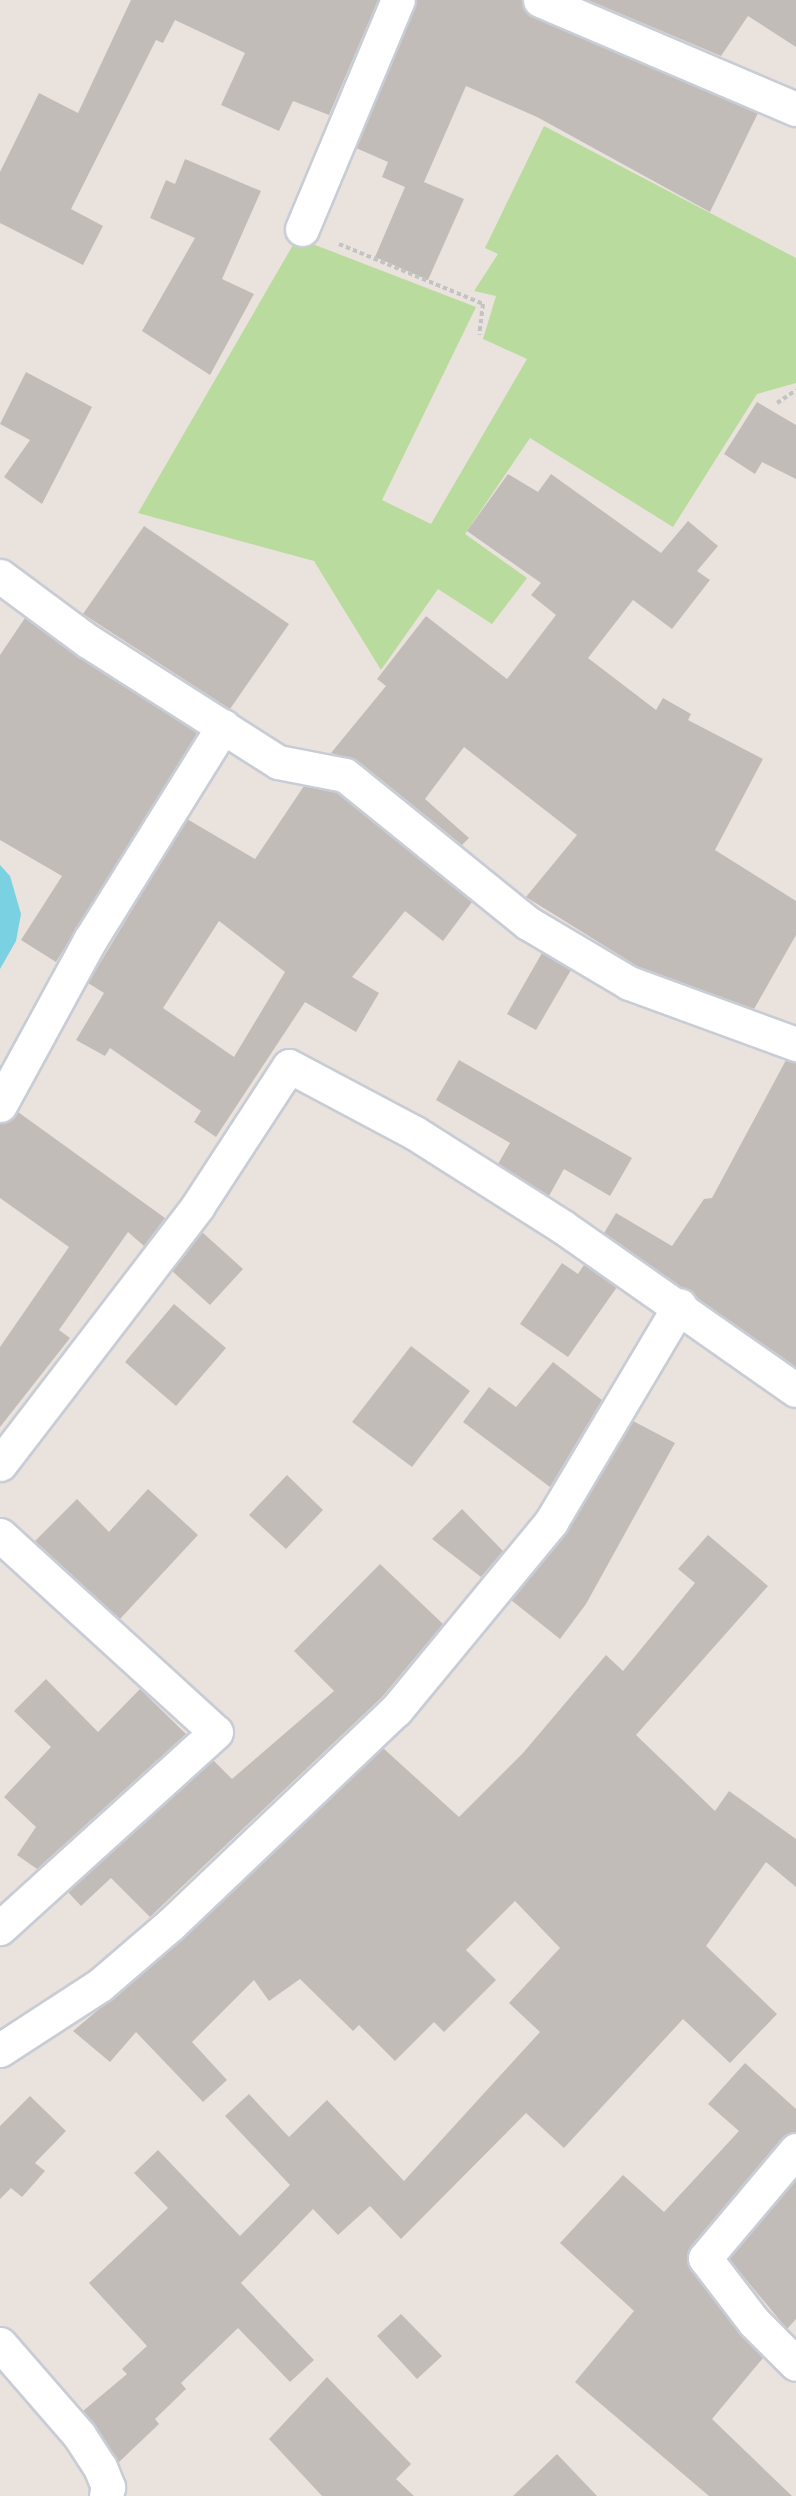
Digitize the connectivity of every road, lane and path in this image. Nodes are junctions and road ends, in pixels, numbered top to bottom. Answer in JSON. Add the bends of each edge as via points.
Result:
{"nodes":[{"id":1,"x":398,"y":0,"type":"edge"},
{"id":2,"x":540,"y":0,"type":"edge"},
{"id":3,"x":796,"y":110,"type":"edge"},
{"id":4,"x":302,"y":229,"type":"joint"},
{"id":5,"x":479,"y":335,"type":"dead end"},
{"id":6,"x":796,"y":390,"type":"edge"},
{"id":7,"x":777,"y":403,"type":"dead end"},
{"id":8,"x":0,"y":576,"type":"edge"},
{"id":9,"x":223,"y":726,"type":"junction"},
{"id":10,"x":796,"y":1044,"type":"edge"},
{"id":11,"x":0,"y":1105,"type":"edge"},
{"id":12,"x":680,"y":1305,"type":"junction"},
{"id":13,"x":796,"y":1390,"type":"edge"},
{"id":14,"x":0,"y":1464,"type":"edge"},
{"id":15,"x":0,"y":1535,"type":"edge"},
{"id":16,"x":0,"y":1928,"type":"edge"},
{"id":17,"x":0,"y":2050,"type":"edge"},
{"id":18,"x":796,"y":2150,"type":"edge"},
{"id":19,"x":4,"y":2358,"type":"edge"},
{"id":20,"x":796,"y":2364,"type":"edge"},
{"id":21,"x":106,"y":2496,"type":"edge"}],
"edges":[{"from":1,"to":4,"type":"street"},
{"from":2,"to":3,"type":"street"},
{"from":4,"to":5,"type":"path","via":[[483,304]]},
{"from":6,"to":7,"type":"path"},
{"from":8,"to":9,"type":"street","via":[[88,641]]},
{"from":9,"to":10,"type":"street","via":[[278,762],[345,775],[528,923],[629,982]]},
{"from":9,"to":11,"type":"street","via":[[90,940]]},
{"from":12,"to":13,"type":"street"},
{"from":12,"to":14,"type":"street","via":[[414,1133],[289,1066],[197,1207]]},
{"from":12,"to":17,"type":"street","via":[[551,1522],[396,1710],[100,1985]]},
{"from":15,"to":16,"type":"street","via":[[216,1732]]},
{"from":18,"to":20,"type":"street","via":[[705,2258],[748,2315]]},
{"from":19,"to":21,"type":"street","via":[[79,2435],[100,2467],[108,2487]]}]}
